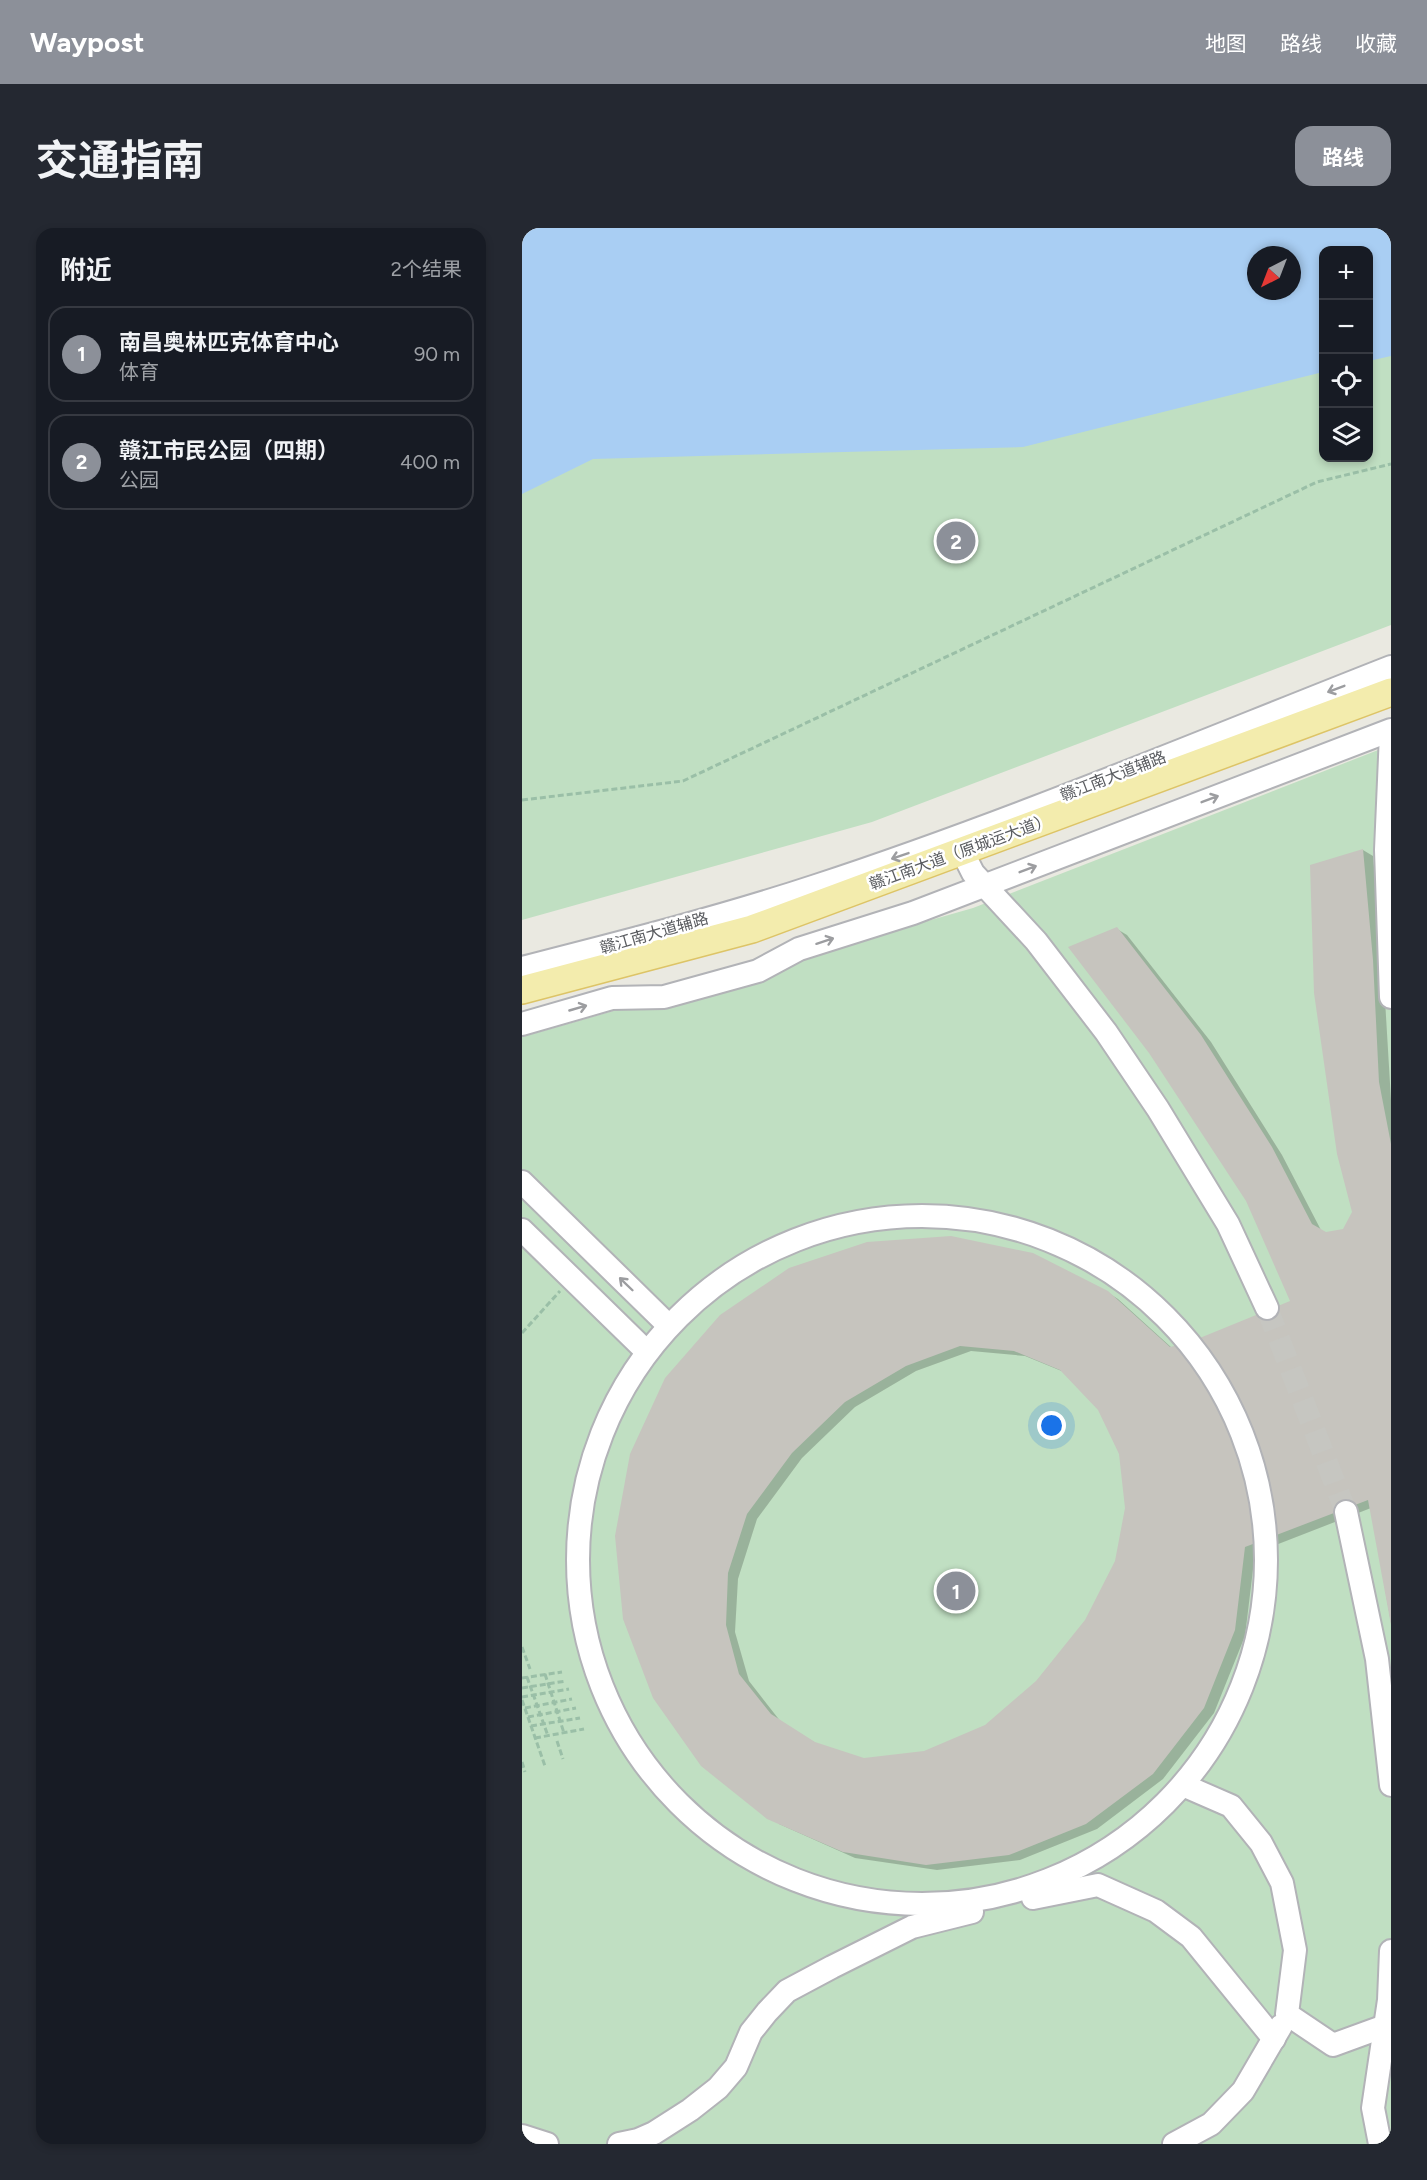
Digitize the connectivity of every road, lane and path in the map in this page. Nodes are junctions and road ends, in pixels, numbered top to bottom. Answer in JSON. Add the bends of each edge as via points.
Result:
{"nodes":[{"id":1,"x":1391,"y":464,"type":"edge"},
{"id":2,"x":1391,"y":668,"type":"edge"},
{"id":3,"x":1391,"y":692,"type":"edge"},
{"id":4,"x":1391,"y":708,"type":"edge"},
{"id":5,"x":1391,"y":730,"type":"edge"},
{"id":6,"x":1391,"y":734,"type":"edge"},
{"id":7,"x":522,"y":800,"type":"edge"},
{"id":8,"x":1389,"y":851,"type":"edge"},
{"id":9,"x":965,"y":857,"type":"junction"},
{"id":10,"x":985,"y":886,"type":"junction"},
{"id":11,"x":522,"y":968,"type":"edge"},
{"id":12,"x":522,"y":990,"type":"edge"},
{"id":13,"x":1391,"y":997,"type":"edge"},
{"id":14,"x":522,"y":1007,"type":"edge"},
{"id":15,"x":522,"y":1024,"type":"edge"},
{"id":16,"x":522,"y":1182,"type":"edge"},
{"id":17,"x":522,"y":1230,"type":"edge"},
{"id":18,"x":571,"y":1278,"type":"junction"},
{"id":19,"x":1267,"y":1308,"type":"tunnel mouth"},
{"id":20,"x":668,"y":1325,"type":"junction"},
{"id":21,"x":522,"y":1333,"type":"edge"},
{"id":22,"x":646,"y":1351,"type":"junction"},
{"id":23,"x":1346,"y":1512,"type":"tunnel mouth"},
{"id":24,"x":522,"y":1647,"type":"edge"},
{"id":25,"x":530,"y":1669,"type":"dead end"},
{"id":26,"x":562,"y":1672,"type":"dead end"},
{"id":27,"x":545,"y":1674,"type":"junction"},
{"id":28,"x":527,"y":1677,"type":"junction"},
{"id":29,"x":522,"y":1678,"type":"edge"},
{"id":30,"x":566,"y":1681,"type":"dead end"},
{"id":31,"x":548,"y":1684,"type":"junction"},
{"id":32,"x":531,"y":1687,"type":"junction"},
{"id":33,"x":522,"y":1688,"type":"edge"},
{"id":34,"x":569,"y":1689,"type":"dead end"},
{"id":35,"x":550,"y":1693,"type":"junction"},
{"id":36,"x":534,"y":1696,"type":"junction"},
{"id":37,"x":522,"y":1699,"type":"edge"},
{"id":38,"x":572,"y":1699,"type":"dead end"},
{"id":39,"x":554,"y":1702,"type":"junction"},
{"id":40,"x":537,"y":1706,"type":"junction"},
{"id":41,"x":525,"y":1708,"type":"junction"},
{"id":42,"x":576,"y":1708,"type":"dead end"},
{"id":43,"x":557,"y":1711,"type":"junction"},
{"id":44,"x":540,"y":1714,"type":"junction"},
{"id":45,"x":528,"y":1717,"type":"junction"},
{"id":46,"x":580,"y":1718,"type":"dead end"},
{"id":47,"x":560,"y":1721,"type":"junction"},
{"id":48,"x":544,"y":1724,"type":"junction"},
{"id":49,"x":531,"y":1726,"type":"junction"},
{"id":50,"x":584,"y":1729,"type":"dead end"},
{"id":51,"x":564,"y":1733,"type":"junction"},
{"id":52,"x":548,"y":1736,"type":"junction"},
{"id":53,"x":535,"y":1738,"type":"dead end"},
{"id":54,"x":557,"y":1741,"type":"dead end"},
{"id":55,"x":563,"y":1760,"type":"dead end"},
{"id":56,"x":522,"y":1762,"type":"edge"},
{"id":57,"x":545,"y":1766,"type":"dead end"},
{"id":58,"x":525,"y":1772,"type":"dead end"},
{"id":59,"x":1391,"y":1785,"type":"edge"},
{"id":60,"x":1185,"y":1786,"type":"junction"},
{"id":61,"x":1391,"y":1950,"type":"edge"},
{"id":62,"x":1287,"y":2014,"type":"junction"},
{"id":63,"x":1385,"y":2026,"type":"junction"},
{"id":64,"x":1274,"y":2039,"type":"junction"},
{"id":65,"x":522,"y":2136,"type":"edge"},
{"id":66,"x":547,"y":2144,"type":"edge"},
{"id":67,"x":620,"y":2144,"type":"edge"},
{"id":68,"x":1174,"y":2144,"type":"edge"},
{"id":69,"x":1380,"y":2144,"type":"edge"}],
"edges":[{"from":1,"to":7,"type":"path","via":[[1317,482],[683,781]]},
{"from":2,"to":11,"type":"street","name":"赣江南大道辅路","one_way":true,"via":[[964,834],[815,886]]},
{"from":3,"to":9,"type":"main road","name":"赣江南大道（原城运大道）"},
{"from":4,"to":9,"type":"main road","name":"赣江南大道（原城运大道）"},
{"from":10,"to":5,"type":"street","one_way":true},
{"from":6,"to":8,"type":"street"},
{"from":8,"to":13,"type":"street"},
{"from":9,"to":10,"type":"street"},
{"from":9,"to":12,"type":"main road","name":"赣江南大道（原城运大道）","via":[[752,929]]},
{"from":9,"to":14,"type":"main road","name":"赣江南大道（原城运大道）","via":[[750,944]]},
{"from":15,"to":10,"type":"street","one_way":true,"via":[[612,998],[664,998],[758,971],[799,949]]},
{"from":10,"to":19,"type":"street","via":[[1036,941],[1106,1032],[1158,1109],[1228,1224]]},
{"from":20,"to":16,"type":"street","one_way":true},
{"from":17,"to":18,"type":"street"},
{"from":18,"to":21,"type":"path"},
{"from":18,"to":22,"type":"street"},
{"from":20,"to":22,"type":"street"},
{"from":20,"to":60,"type":"street","via":[[723,1276],[788,1241],[859,1220],[922,1215],[1005,1225],[1075,1251],[1137,1290],[1190,1342],[1244,1435],[1267,1540],[1262,1629],[1233,1712]]},
{"from":22,"to":60,"type":"street","via":[[602,1428],[580,1513],[579,1601],[602,1687],[645,1764],[706,1828],[782,1875],[866,1900],[954,1904],[1040,1885],[1119,1845]]},
{"from":23,"to":59,"type":"street","via":[[1377,1659]]},
{"from":24,"to":25,"type":"path"},
{"from":26,"to":27,"type":"path"},
{"from":27,"to":28,"type":"path"},
{"from":27,"to":31,"type":"path"},
{"from":28,"to":29,"type":"path"},
{"from":28,"to":32,"type":"path"},
{"from":30,"to":31,"type":"path"},
{"from":31,"to":32,"type":"path"},
{"from":31,"to":35,"type":"path"},
{"from":32,"to":33,"type":"path"},
{"from":32,"to":36,"type":"path"},
{"from":34,"to":35,"type":"path"},
{"from":35,"to":36,"type":"path"},
{"from":35,"to":39,"type":"path"},
{"from":36,"to":37,"type":"path"},
{"from":36,"to":40,"type":"path"},
{"from":37,"to":41,"type":"path"},
{"from":38,"to":39,"type":"path"},
{"from":39,"to":40,"type":"path"},
{"from":39,"to":43,"type":"path"},
{"from":40,"to":41,"type":"path"},
{"from":40,"to":44,"type":"path"},
{"from":41,"to":45,"type":"path"},
{"from":42,"to":43,"type":"path"},
{"from":43,"to":44,"type":"path"},
{"from":43,"to":47,"type":"path"},
{"from":44,"to":45,"type":"path"},
{"from":44,"to":48,"type":"path"},
{"from":45,"to":49,"type":"path"},
{"from":46,"to":47,"type":"path"},
{"from":47,"to":48,"type":"path"},
{"from":47,"to":51,"type":"path"},
{"from":48,"to":49,"type":"path"},
{"from":48,"to":52,"type":"path"},
{"from":49,"to":57,"type":"path"},
{"from":50,"to":51,"type":"path","bridge":true},
{"from":51,"to":52,"type":"path","bridge":true},
{"from":52,"to":53,"type":"path","bridge":true},
{"from":54,"to":55,"type":"path"},
{"from":56,"to":58,"type":"path"},
{"from":60,"to":62,"type":"street","via":[[1231,1806],[1261,1843],[1282,1883],[1295,1950]]},
{"from":61,"to":63,"type":"street"},
{"from":62,"to":63,"type":"street","via":[[1333,2045]]},
{"from":62,"to":64,"type":"street"},
{"from":63,"to":69,"type":"street","via":[[1373,2108]]},
{"from":64,"to":67,"type":"street","via":[[1191,1937],[1156,1911],[1098,1885],[996,1905],[912,1928],[787,1991],[751,2032],[736,2067],[718,2088],[654,2133]]},
{"from":64,"to":68,"type":"street","via":[[1243,2091],[1211,2124]]},
{"from":65,"to":66,"type":"street"}]}
